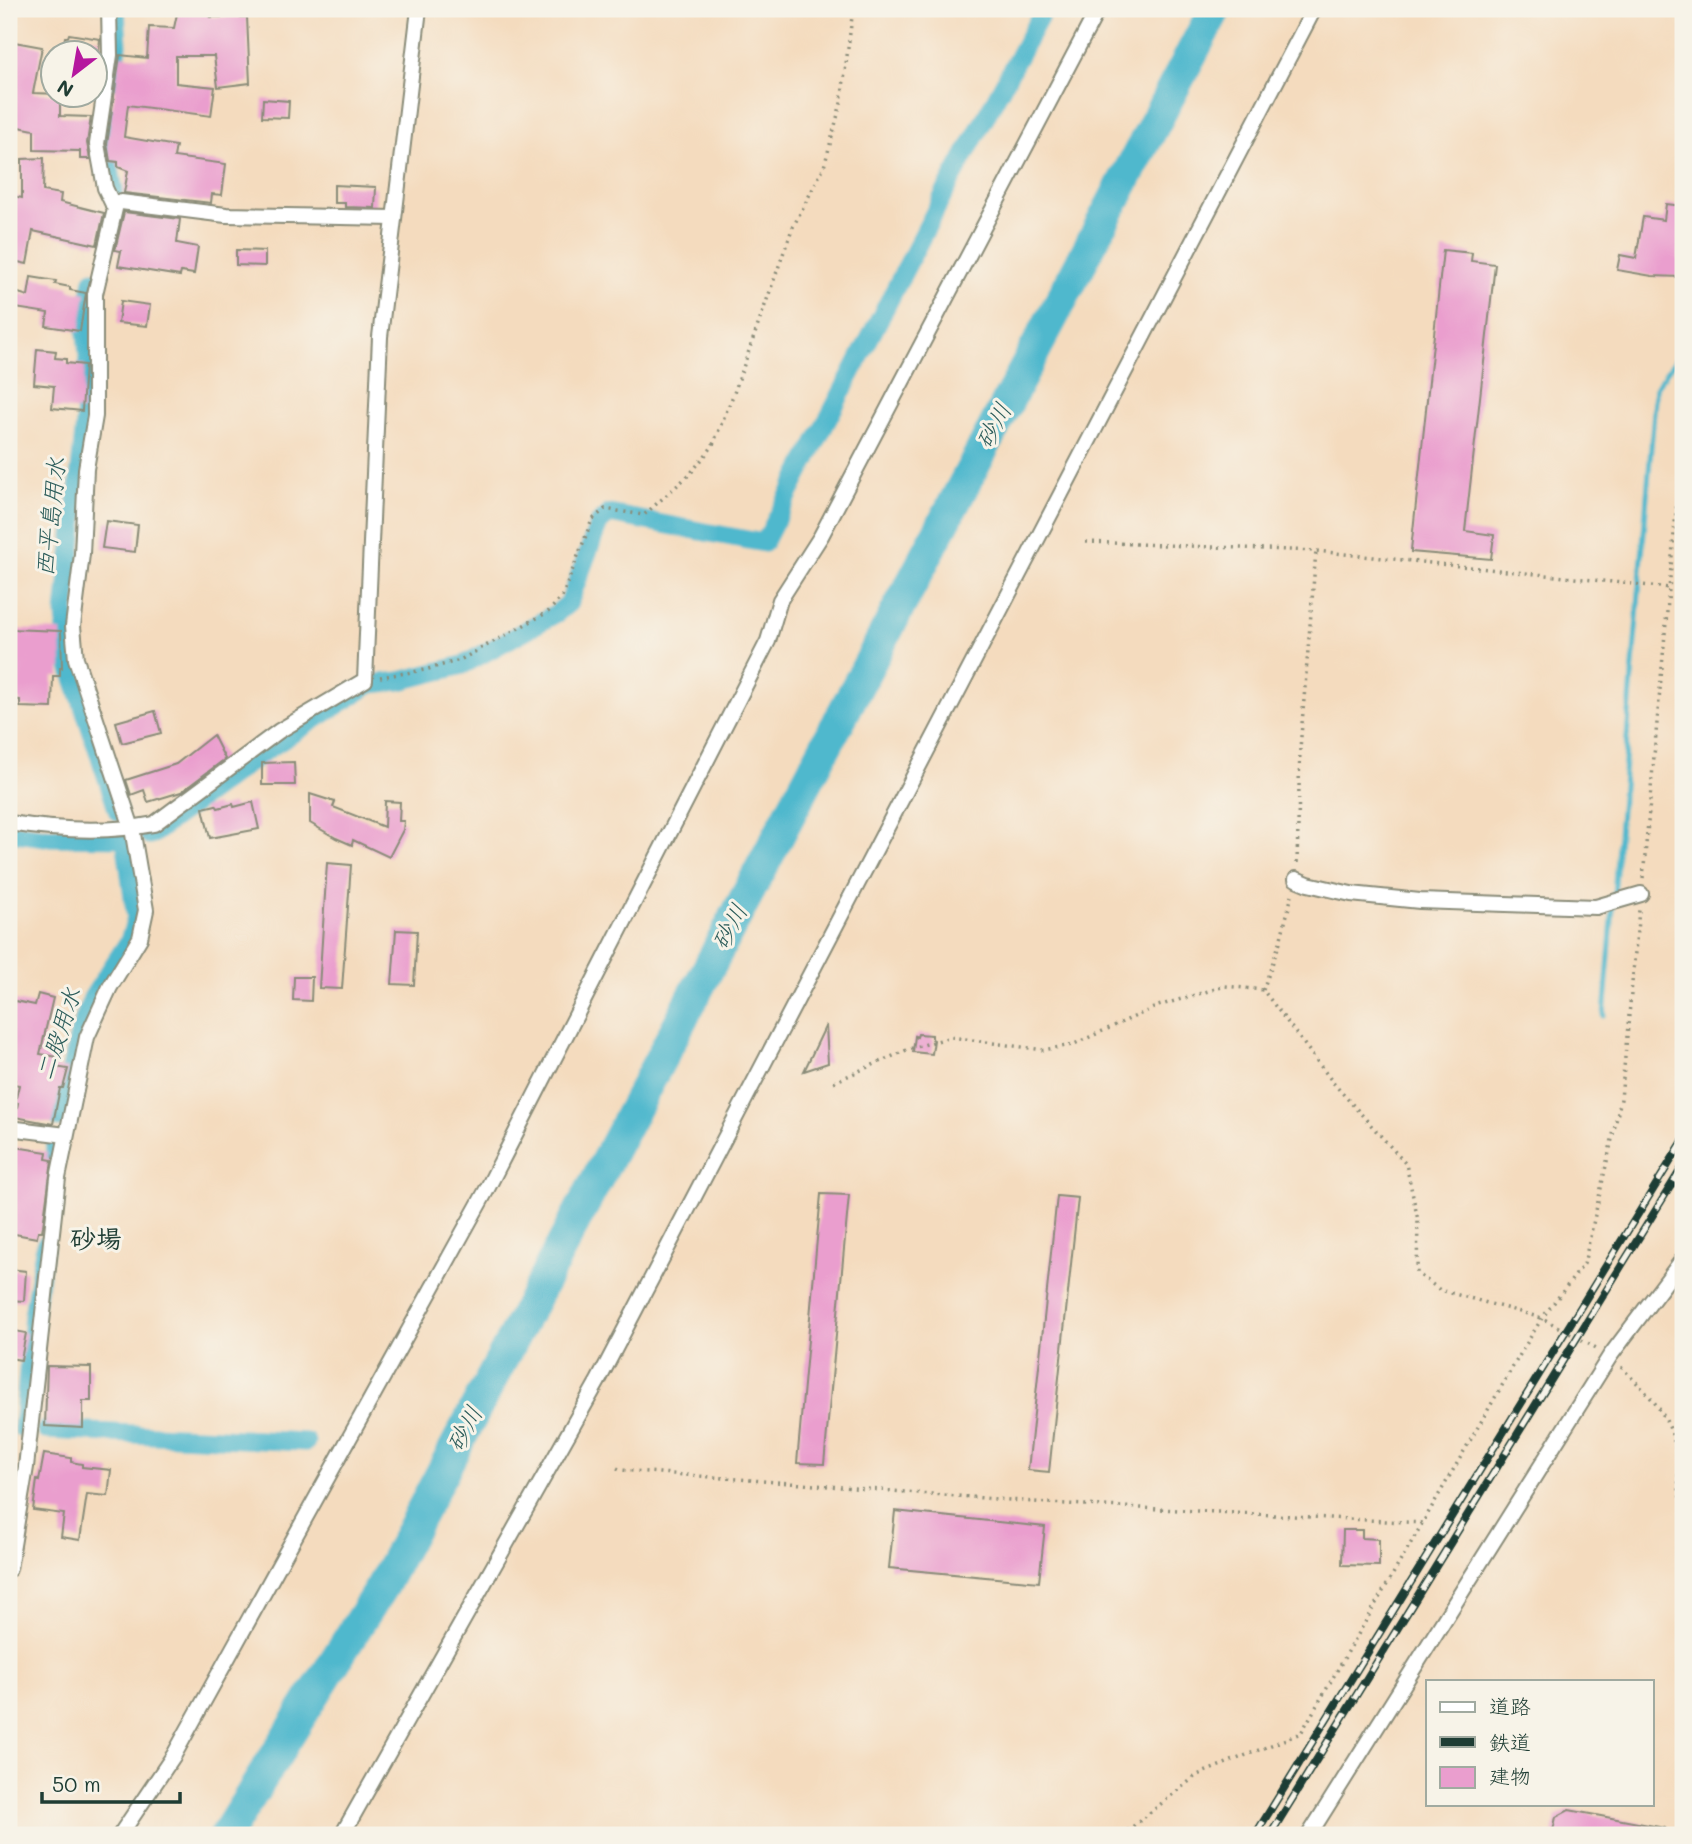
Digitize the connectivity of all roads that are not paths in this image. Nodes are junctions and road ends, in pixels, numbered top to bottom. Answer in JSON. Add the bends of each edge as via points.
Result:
{"nodes":[{"id":1,"x":109,"y":9,"type":"edge"},
{"id":2,"x":418,"y":9,"type":"edge"},
{"id":3,"x":1098,"y":9,"type":"edge"},
{"id":4,"x":1314,"y":9,"type":"edge"},
{"id":5,"x":113,"y":205,"type":"junction"},
{"id":6,"x":394,"y":218,"type":"junction"},
{"id":7,"x":9,"y":823,"type":"edge"},
{"id":8,"x":132,"y":828,"type":"junction"},
{"id":9,"x":1296,"y":879,"type":"road end"},
{"id":10,"x":1641,"y":894,"type":"road end"},
{"id":11,"x":9,"y":1128,"type":"edge"},
{"id":12,"x":66,"y":1135,"type":"junction"},
{"id":13,"x":1683,"y":1259,"type":"edge"},
{"id":14,"x":9,"y":1569,"type":"edge"},
{"id":15,"x":120,"y":1835,"type":"edge"},
{"id":16,"x":342,"y":1835,"type":"edge"},
{"id":17,"x":1309,"y":1835,"type":"edge"}],
"edges":[{"from":1,"to":5,"type":"street","via":[[110,55],[97,144]]},
{"from":2,"to":6,"type":"street"},
{"from":3,"to":15,"type":"street","via":[[821,536],[780,600],[768,640],[486,1191],[174,1755]]},
{"from":4,"to":16,"type":"street","via":[[598,1381]]},
{"from":5,"to":6,"type":"street","via":[[121,202],[226,215]]},
{"from":5,"to":8,"type":"street","via":[[116,209],[95,293],[96,416],[86,469],[73,626],[76,659]]},
{"from":6,"to":8,"type":"street","via":[[380,337],[365,680],[279,731],[154,824]]},
{"from":7,"to":8,"type":"street","via":[[42,828]]},
{"from":8,"to":12,"type":"street","via":[[145,910],[140,938],[86,1037]]},
{"from":9,"to":10,"type":"street","via":[[1351,894],[1420,901],[1596,907]]},
{"from":11,"to":12,"type":"street"},
{"from":12,"to":14,"type":"street","via":[[28,1455]]},
{"from":13,"to":17,"type":"street","via":[[1610,1356]]}]}
